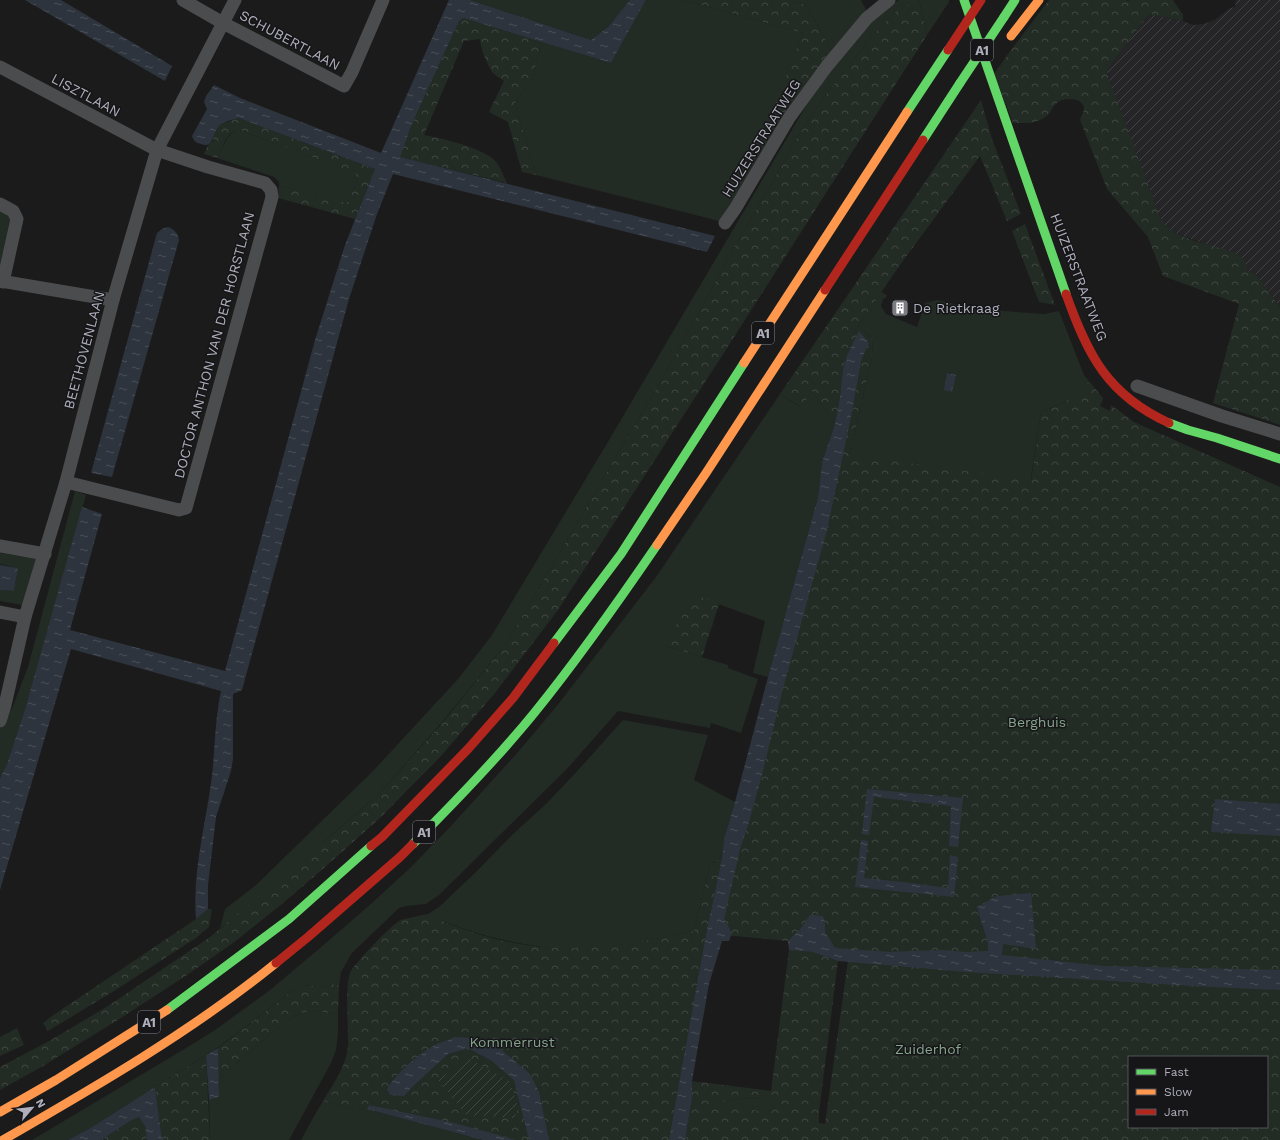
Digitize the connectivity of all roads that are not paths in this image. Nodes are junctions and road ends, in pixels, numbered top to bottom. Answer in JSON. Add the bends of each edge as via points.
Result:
{"nodes":[{"id":1,"x":183,"y":0,"type":"edge"},
{"id":2,"x":235,"y":0,"type":"edge"},
{"id":3,"x":384,"y":0,"type":"edge"},
{"id":4,"x":889,"y":0,"type":"edge"},
{"id":5,"x":964,"y":0,"type":"edge"},
{"id":6,"x":970,"y":0,"type":"edge"},
{"id":7,"x":981,"y":0,"type":"edge"},
{"id":8,"x":1015,"y":0,"type":"edge"},
{"id":9,"x":1039,"y":0,"type":"edge"},
{"id":10,"x":223,"y":23,"type":"junction"},
{"id":11,"x":1008,"y":39,"type":"dead end"},
{"id":12,"x":948,"y":50,"type":"junction"},
{"id":13,"x":994,"y":52,"type":"dead end"},
{"id":14,"x":0,"y":67,"type":"edge"},
{"id":15,"x":960,"y":83,"type":"junction"},
{"id":16,"x":157,"y":150,"type":"junction"},
{"id":17,"x":0,"y":204,"type":"edge"},
{"id":18,"x":725,"y":223,"type":"dead end"},
{"id":19,"x":1,"y":281,"type":"edge"},
{"id":20,"x":113,"y":300,"type":"junction"},
{"id":21,"x":1137,"y":386,"type":"dead end"},
{"id":22,"x":1222,"y":416,"type":"junction"},
{"id":23,"x":1280,"y":434,"type":"edge"},
{"id":24,"x":1216,"y":438,"type":"junction"},
{"id":25,"x":1280,"y":460,"type":"edge"},
{"id":26,"x":66,"y":482,"type":"junction"},
{"id":27,"x":0,"y":546,"type":"edge"},
{"id":28,"x":45,"y":554,"type":"junction"},
{"id":29,"x":0,"y":612,"type":"edge"},
{"id":30,"x":25,"y":617,"type":"junction"},
{"id":31,"x":0,"y":721,"type":"edge"},
{"id":32,"x":0,"y":1112,"type":"edge"},
{"id":33,"x":3,"y":1140,"type":"edge"}],
"edges":[{"from":1,"to":10,"type":"street"},
{"from":2,"to":10,"type":"street","name":"BEETHOVENLAAN"},
{"from":3,"to":10,"type":"street","name":"SCHUBERTLAAN","via":[[344,86]]},
{"from":4,"to":18,"type":"street","name":"HUIZERSTRAATWEG","via":[[867,18],[827,66],[789,118]]},
{"from":5,"to":24,"type":"main road","name":"HUIZERSTRAATWEG","via":[[1070,305],[1094,359],[1116,388],[1138,406],[1184,429]]},
{"from":6,"to":12,"type":"main road","number":"A1","bridge":true},
{"from":7,"to":12,"type":"main road","number":"A1","bridge":true},
{"from":8,"to":15,"type":"main road","number":"A1","bridge":true},
{"from":9,"to":11,"type":"main road","number":"A1"},
{"from":10,"to":16,"type":"street","name":"BEETHOVENLAAN"},
{"from":12,"to":32,"type":"main road","number":"A1","via":[[680,459],[621,554],[508,704],[468,749],[382,837],[289,919],[165,1012]]},
{"from":13,"to":15,"type":"main road","number":"A1","bridge":true},
{"from":14,"to":16,"type":"street","name":"LISZTLAAN"},
{"from":15,"to":33,"type":"main road","number":"A1","via":[[642,567],[539,707],[486,768],[400,857],[245,988],[124,1069]]},
{"from":16,"to":20,"type":"street","name":"BEETHOVENLAAN"},
{"from":16,"to":26,"type":"street","name":"DOCTOR ANTHON VAN DER HORSTLAAN","via":[[264,183],[271,190],[272,197],[186,508],[178,510]]},
{"from":17,"to":19,"type":"street","via":[[12,211],[17,219]]},
{"from":19,"to":20,"type":"street"},
{"from":20,"to":26,"type":"street","name":"BEETHOVENLAAN"},
{"from":21,"to":22,"type":"street"},
{"from":22,"to":23,"type":"street"},
{"from":22,"to":24,"type":"street"},
{"from":24,"to":25,"type":"main road","name":"HUIZERSTRAATWEG"},
{"from":26,"to":28,"type":"street","name":"BEETHOVENLAAN"},
{"from":27,"to":28,"type":"street"},
{"from":28,"to":30,"type":"street","name":"BEETHOVENLAAN"},
{"from":29,"to":30,"type":"street"},
{"from":30,"to":31,"type":"street","name":"BEETHOVENLAAN"}]}
